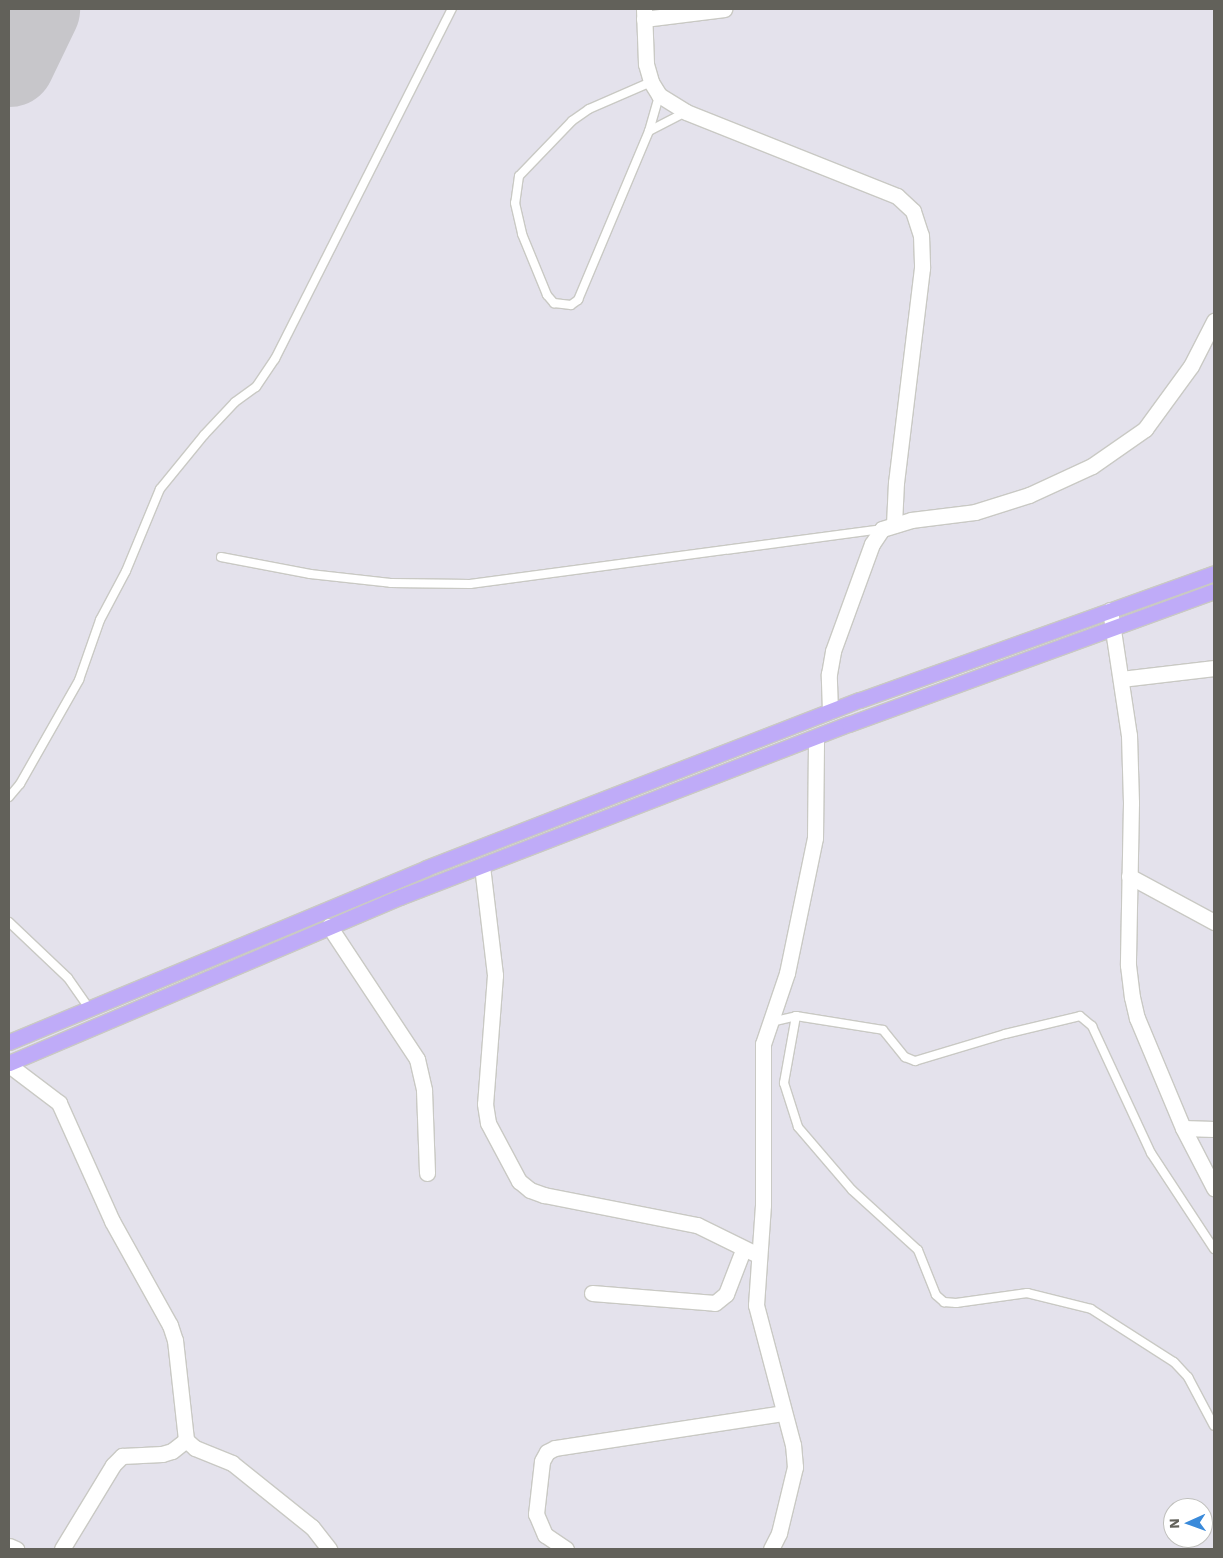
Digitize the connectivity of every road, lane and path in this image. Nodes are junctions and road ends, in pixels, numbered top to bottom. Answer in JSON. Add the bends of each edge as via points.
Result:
{"nodes":[{"id":1,"x":452,"y":9,"type":"edge"},
{"id":2,"x":724,"y":9,"type":"edge"},
{"id":3,"x":644,"y":14,"type":"edge"},
{"id":4,"x":651,"y":82,"type":"junction"},
{"id":5,"x":659,"y":95,"type":"junction"},
{"id":6,"x":686,"y":112,"type":"junction"},
{"id":7,"x":649,"y":131,"type":"junction"},
{"id":8,"x":1214,"y":322,"type":"edge"},
{"id":9,"x":888,"y":527,"type":"junction"},
{"id":10,"x":221,"y":557,"type":"dead end"},
{"id":11,"x":1214,"y":572,"type":"edge"},
{"id":12,"x":1214,"y":591,"type":"edge"},
{"id":13,"x":1110,"y":610,"type":"junction"},
{"id":14,"x":1114,"y":629,"type":"junction"},
{"id":15,"x":1214,"y":668,"type":"edge"},
{"id":16,"x":1121,"y":679,"type":"junction"},
{"id":17,"x":830,"y":711,"type":"junction"},
{"id":18,"x":816,"y":738,"type":"junction"},
{"id":19,"x":9,"y":797,"type":"edge"},
{"id":20,"x":482,"y":866,"type":"junction"},
{"id":21,"x":1129,"y":876,"type":"junction"},
{"id":22,"x":9,"y":922,"type":"edge"},
{"id":23,"x":1214,"y":922,"type":"edge"},
{"id":24,"x":329,"y":926,"type":"junction"},
{"id":25,"x":88,"y":1007,"type":"junction"},
{"id":26,"x":796,"y":1016,"type":"junction"},
{"id":27,"x":771,"y":1022,"type":"junction"},
{"id":28,"x":11,"y":1041,"type":"edge"},
{"id":29,"x":12,"y":1062,"type":"edge"},
{"id":30,"x":1183,"y":1128,"type":"junction"},
{"id":31,"x":1214,"y":1129,"type":"edge"},
{"id":32,"x":427,"y":1173,"type":"dead end"},
{"id":33,"x":1214,"y":1188,"type":"edge"},
{"id":34,"x":1214,"y":1249,"type":"edge"},
{"id":35,"x":743,"y":1250,"type":"junction"},
{"id":36,"x":758,"y":1255,"type":"junction"},
{"id":37,"x":592,"y":1293,"type":"dead end"},
{"id":38,"x":783,"y":1413,"type":"junction"},
{"id":39,"x":1214,"y":1426,"type":"edge"},
{"id":40,"x":186,"y":1440,"type":"junction"},
{"id":41,"x":9,"y":1546,"type":"edge"},
{"id":42,"x":16,"y":1549,"type":"edge"},
{"id":43,"x":62,"y":1549,"type":"edge"},
{"id":44,"x":329,"y":1549,"type":"edge"},
{"id":45,"x":566,"y":1549,"type":"edge"},
{"id":46,"x":771,"y":1549,"type":"edge"}],
"edges":[{"from":1,"to":19,"type":"lane","via":[[275,359],[256,387],[235,402],[160,489],[126,571],[100,620],[79,680],[20,784]]},
{"from":2,"to":3,"type":"street"},
{"from":3,"to":4,"type":"street"},
{"from":4,"to":5,"type":"street"},
{"from":4,"to":7,"type":"lane","via":[[589,109],[572,120],[519,176],[515,203],[522,234],[547,295],[554,303],[571,305],[578,300]]},
{"from":5,"to":6,"type":"street"},
{"from":5,"to":7,"type":"lane"},
{"from":6,"to":7,"type":"lane"},
{"from":6,"to":9,"type":"street","via":[[897,196],[913,211],[921,235],[922,268]]},
{"from":8,"to":9,"type":"street","via":[[1191,366],[1145,430],[1092,466],[1029,494],[975,512]]},
{"from":9,"to":10,"type":"lane","via":[[470,584],[391,583],[310,574]]},
{"from":9,"to":17,"type":"street","via":[[872,544],[833,651],[829,674]]},
{"from":11,"to":13,"type":"main road"},
{"from":12,"to":14,"type":"main road"},
{"from":13,"to":14,"type":"street"},
{"from":13,"to":17,"type":"main road"},
{"from":14,"to":16,"type":"street"},
{"from":14,"to":18,"type":"main road"},
{"from":15,"to":16,"type":"street"},
{"from":16,"to":21,"type":"street","via":[[1128,735]]},
{"from":17,"to":25,"type":"main road","via":[[370,890]]},
{"from":18,"to":20,"type":"main road"},
{"from":18,"to":27,"type":"street","via":[[815,838],[787,973]]},
{"from":20,"to":24,"type":"main road"},
{"from":20,"to":35,"type":"street","via":[[495,975],[484,1104],[488,1123],[520,1181],[544,1195],[711,1229]]},
{"from":21,"to":23,"type":"street"},
{"from":21,"to":30,"type":"street","via":[[1128,965],[1132,997],[1137,1018]]},
{"from":22,"to":25,"type":"lane","via":[[68,978]]},
{"from":24,"to":29,"type":"main road"},
{"from":24,"to":32,"type":"street","via":[[417,1060],[424,1090]]},
{"from":25,"to":28,"type":"main road"},
{"from":26,"to":27,"type":"lane"},
{"from":26,"to":34,"type":"lane","via":[[882,1030],[905,1057],[915,1061],[1080,1016],[1092,1026],[1151,1153]]},
{"from":26,"to":39,"type":"lane","via":[[784,1083],[798,1127],[852,1190],[918,1250],[936,1295],[944,1302],[956,1303],[1027,1293],[1090,1309],[1174,1362],[1188,1377]]},
{"from":27,"to":36,"type":"street","via":[[763,1051],[763,1205]]},
{"from":29,"to":40,"type":"street","via":[[60,1103],[112,1221],[170,1325],[175,1340]]},
{"from":30,"to":31,"type":"street"},
{"from":30,"to":33,"type":"street"},
{"from":35,"to":36,"type":"street"},
{"from":35,"to":37,"type":"street","via":[[726,1294],[715,1303]]},
{"from":36,"to":38,"type":"street","via":[[756,1305]]},
{"from":38,"to":45,"type":"street","via":[[555,1448],[547,1452],[542,1461],[536,1514],[545,1535]]},
{"from":38,"to":46,"type":"street","via":[[795,1467],[779,1533]]},
{"from":40,"to":43,"type":"street","via":[[172,1452],[122,1456],[113,1465]]},
{"from":40,"to":44,"type":"street","via":[[195,1448],[232,1463],[312,1527]]},
{"from":41,"to":42,"type":"street"}]}
